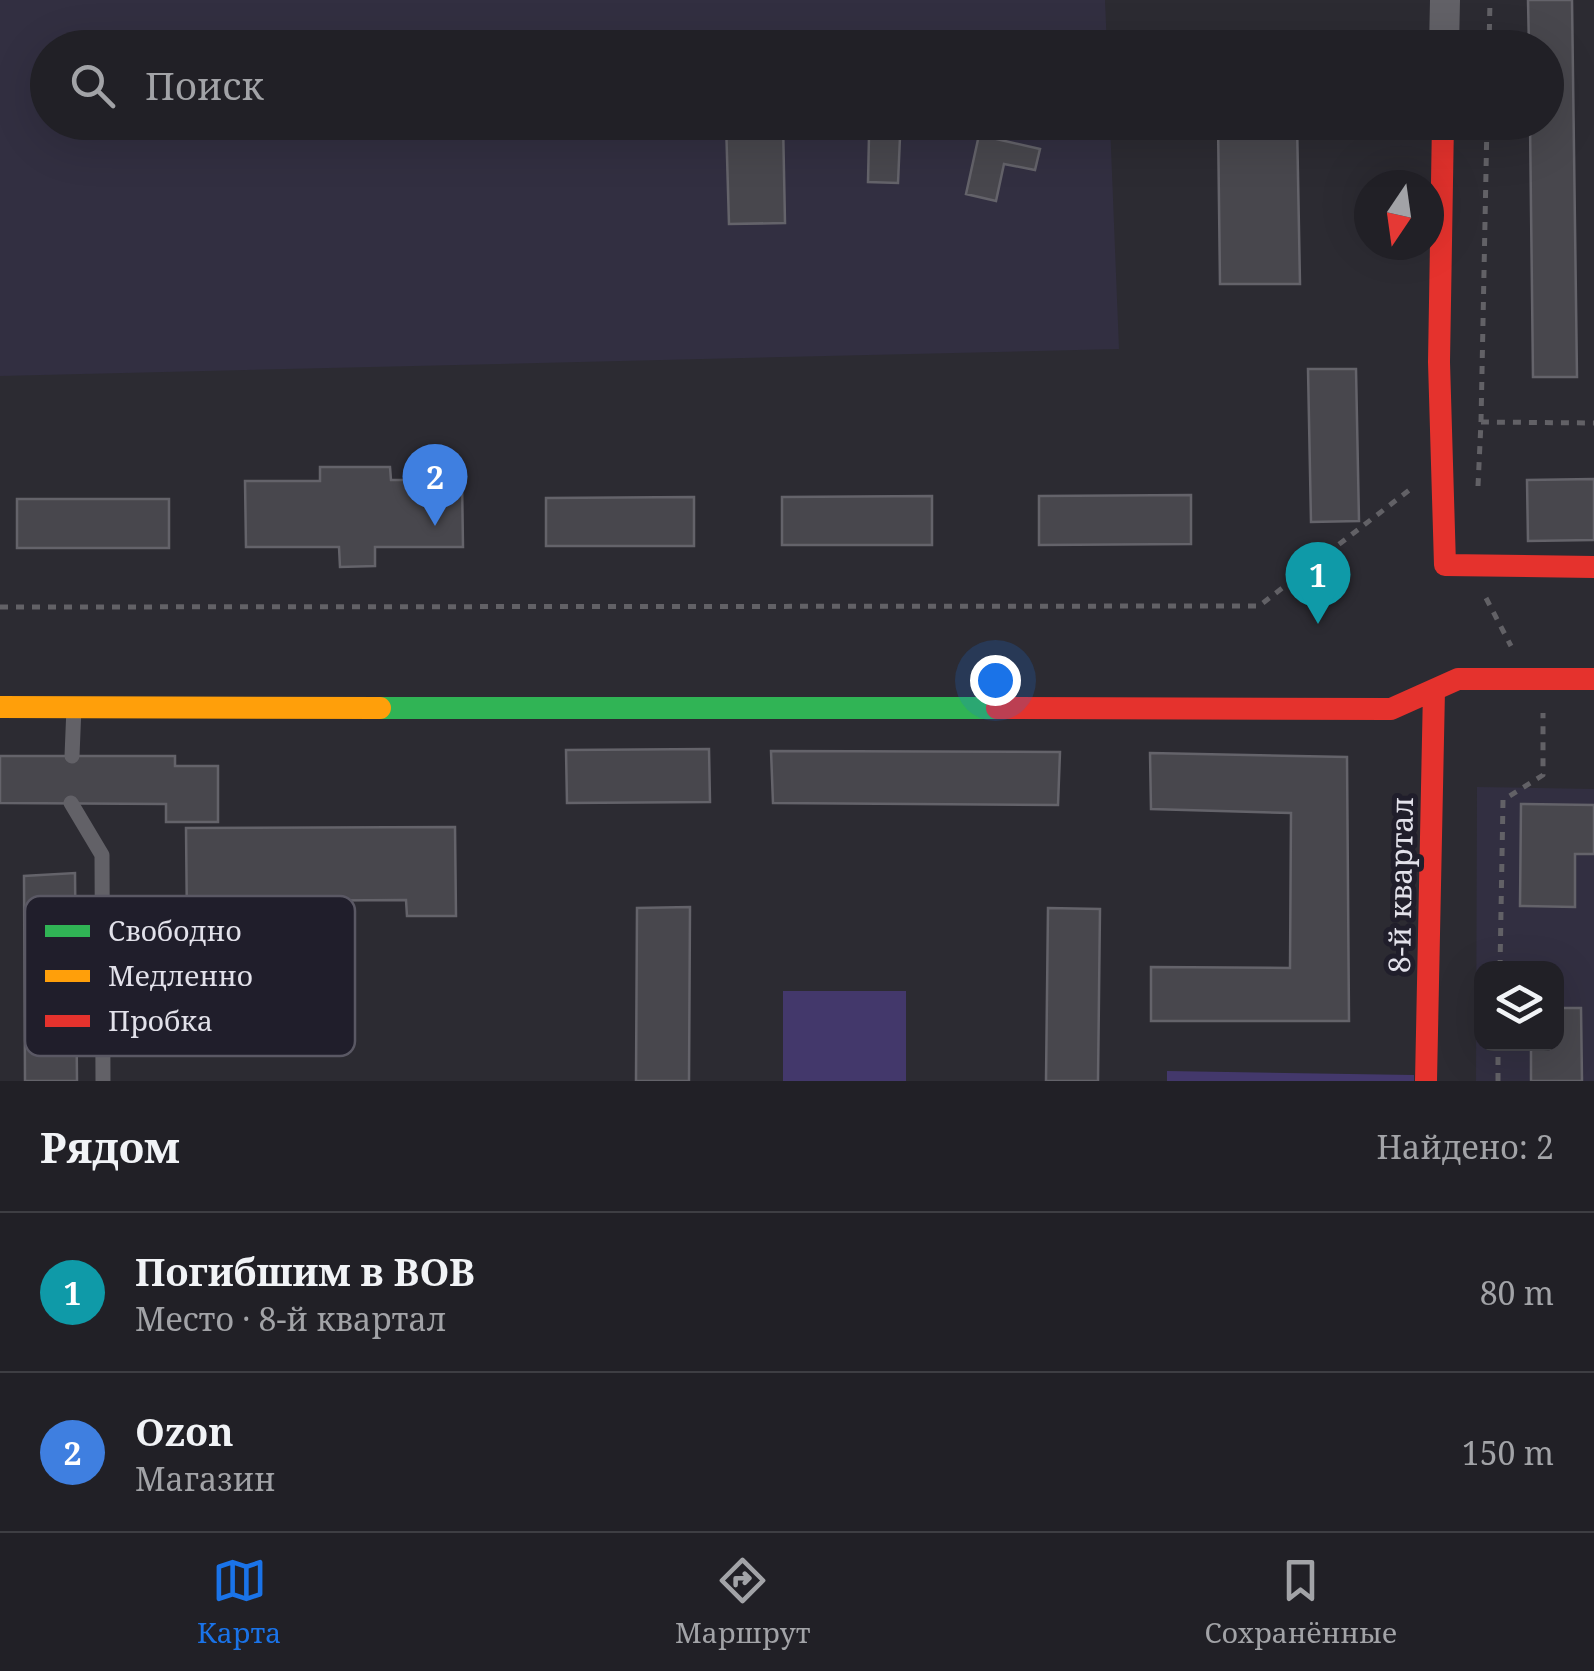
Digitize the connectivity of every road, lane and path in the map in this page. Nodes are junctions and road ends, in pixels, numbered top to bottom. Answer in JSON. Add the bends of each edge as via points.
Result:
{"nodes":[{"id":1,"x":1444,"y":0,"type":"edge"},
{"id":2,"x":1490,"y":0,"type":"edge"},
{"id":3,"x":1444,"y":30,"type":"edge"},
{"id":4,"x":1489,"y":30,"type":"edge"},
{"id":5,"x":1443,"y":140,"type":"edge"},
{"id":6,"x":1488,"y":140,"type":"edge"},
{"id":7,"x":1481,"y":422,"type":"dead end"},
{"id":8,"x":1442,"y":465,"type":"junction"},
{"id":9,"x":1594,"y":567,"type":"edge"},
{"id":10,"x":0,"y":607,"type":"edge"},
{"id":11,"x":1594,"y":679,"type":"edge"},
{"id":12,"x":1434,"y":690,"type":"junction"},
{"id":13,"x":0,"y":707,"type":"edge"},
{"id":14,"x":74,"y":708,"type":"junction"},
{"id":15,"x":72,"y":756,"type":"dead end"},
{"id":16,"x":71,"y":803,"type":"dead end"},
{"id":17,"x":102,"y":896,"type":"edge"},
{"id":18,"x":1498,"y":1051,"type":"edge"},
{"id":19,"x":1426,"y":1081,"type":"edge"},
{"id":20,"x":1498,"y":1081,"type":"edge"}],
"edges":[{"from":1,"to":3,"type":"street"},
{"from":2,"to":4,"type":"path"},
{"from":5,"to":8,"type":"street"},
{"from":6,"to":7,"type":"path"},
{"from":8,"to":9,"type":"street","via":[[1445,565]]},
{"from":8,"to":10,"type":"path","via":[[1259,606]]},
{"from":11,"to":12,"type":"street","via":[[1458,680]]},
{"from":12,"to":14,"type":"street","via":[[1391,709]]},
{"from":12,"to":19,"type":"street","name":"8-й квартал"},
{"from":13,"to":14,"type":"street"},
{"from":14,"to":15,"type":"lane"},
{"from":16,"to":17,"type":"lane","via":[[102,855]]},
{"from":18,"to":20,"type":"path"}]}
